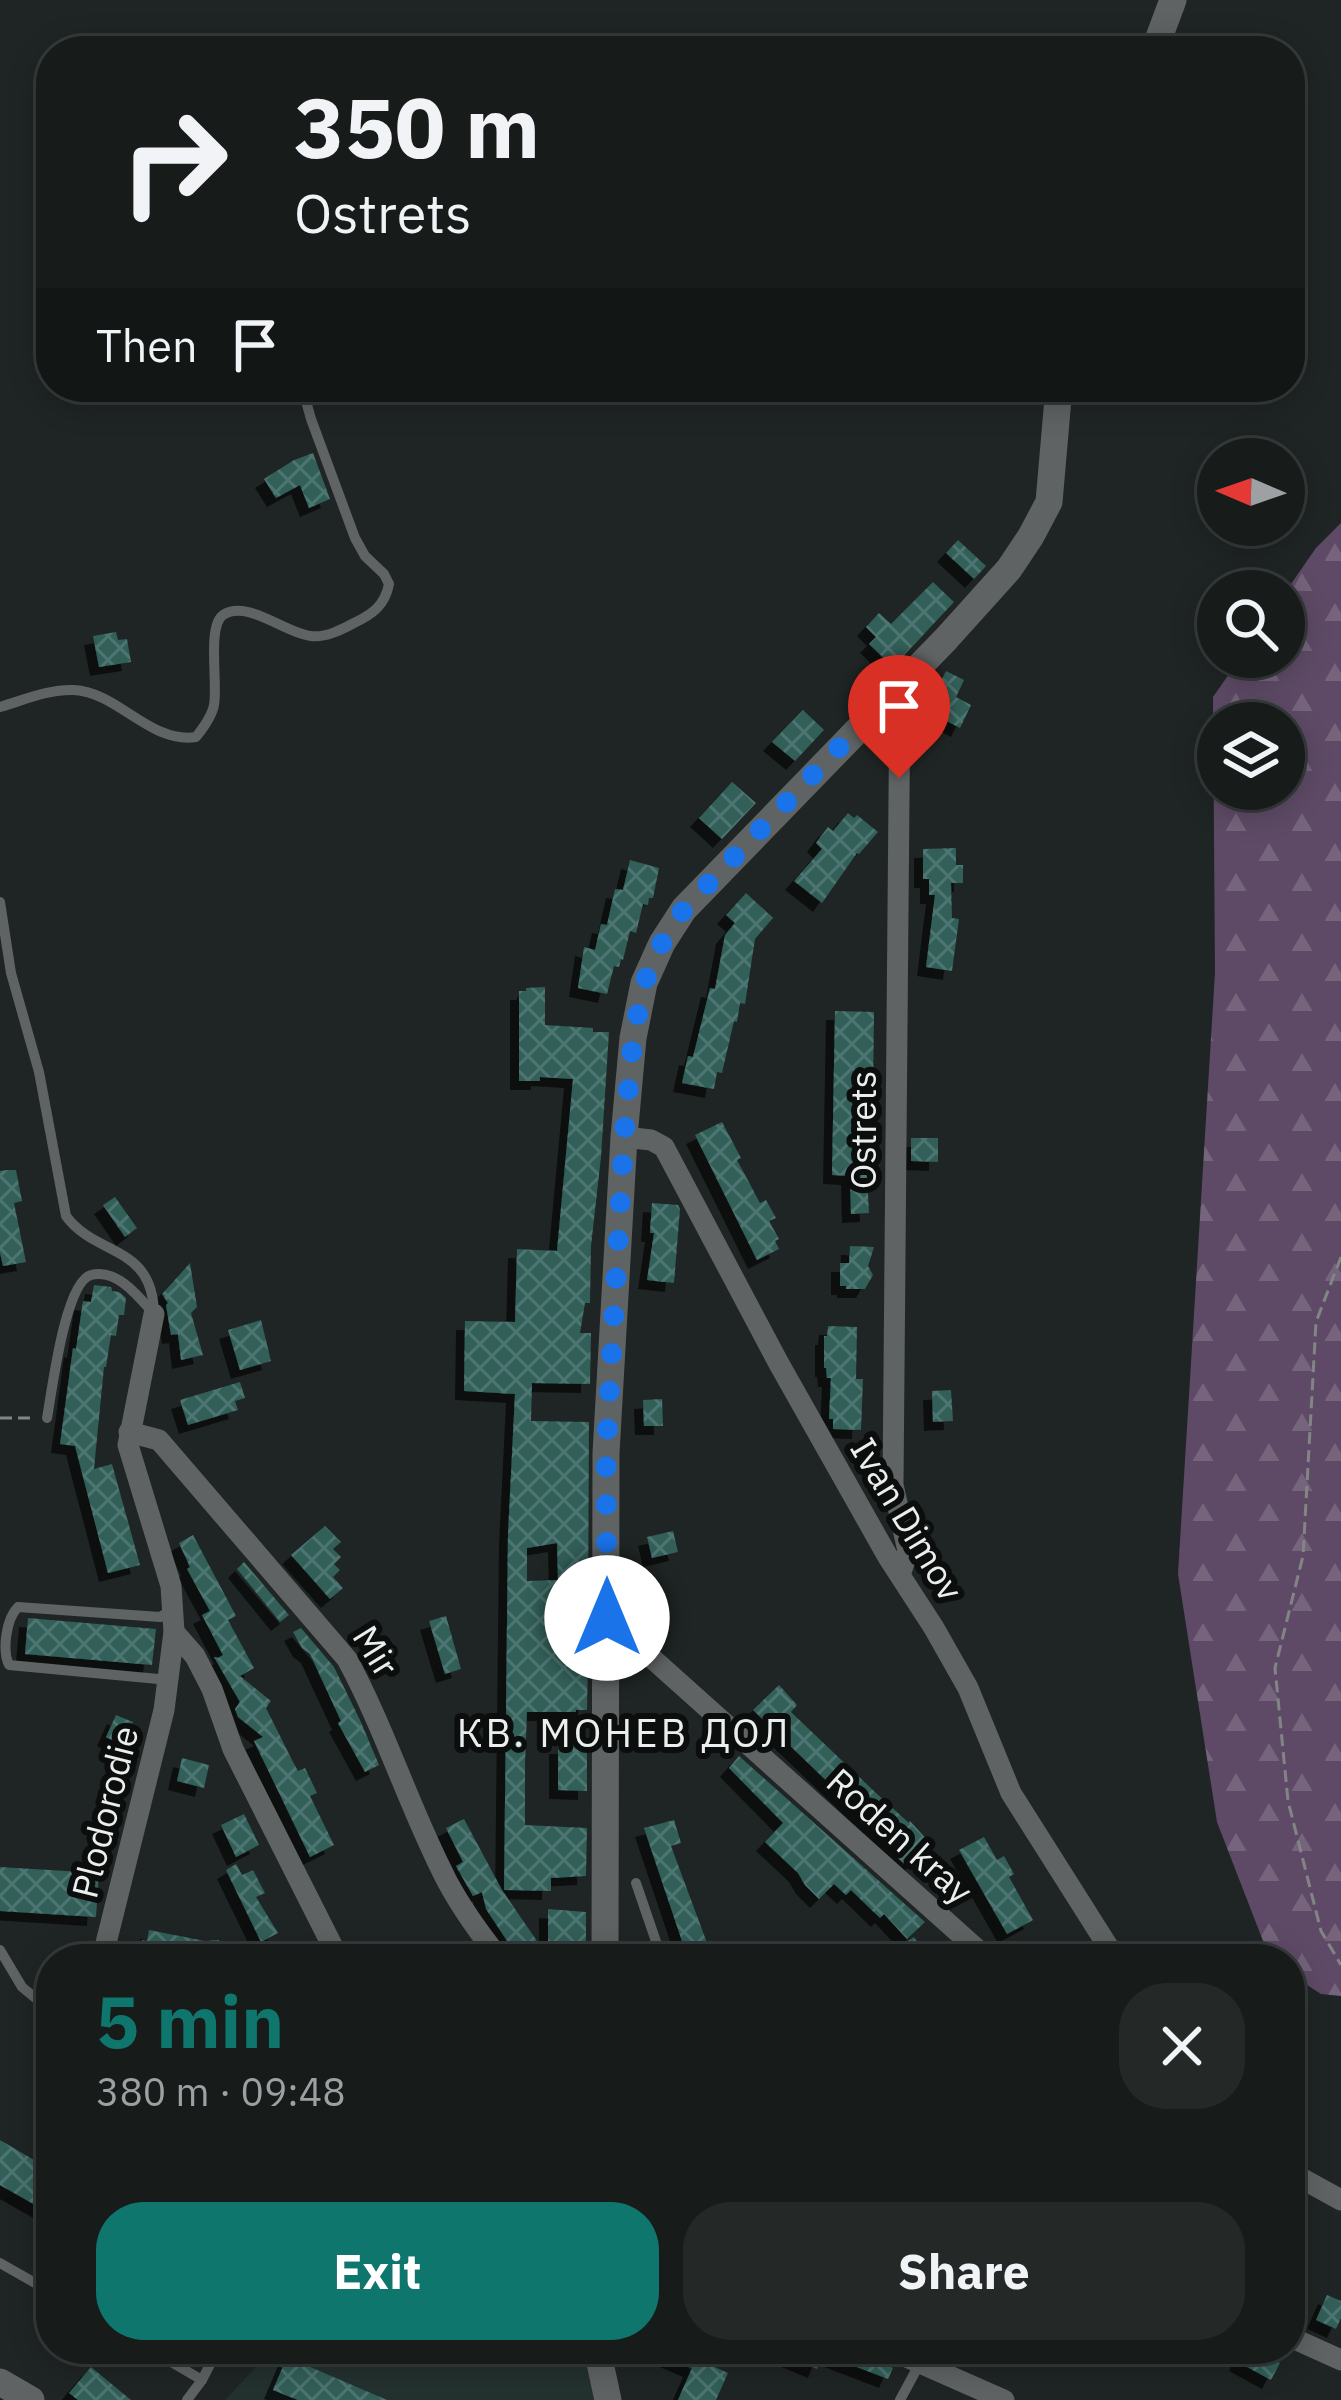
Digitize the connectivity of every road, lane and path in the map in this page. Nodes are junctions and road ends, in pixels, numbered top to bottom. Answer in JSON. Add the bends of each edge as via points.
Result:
{"nodes":[{"id":1,"x":1173,"y":0,"type":"edge"},
{"id":2,"x":1160,"y":36,"type":"edge"},
{"id":3,"x":306,"y":402,"type":"edge"},
{"id":4,"x":1058,"y":402,"type":"edge"},
{"id":5,"x":900,"y":684,"type":"junction"},
{"id":6,"x":0,"y":707,"type":"edge"},
{"id":7,"x":0,"y":902,"type":"edge"},
{"id":8,"x":624,"y":1137,"type":"junction"},
{"id":9,"x":1341,"y":1257,"type":"edge"},
{"id":10,"x":154,"y":1314,"type":"junction"},
{"id":11,"x":0,"y":1418,"type":"edge"},
{"id":12,"x":47,"y":1418,"type":"joint"},
{"id":13,"x":129,"y":1432,"type":"junction"},
{"id":14,"x":900,"y":1575,"type":"junction"},
{"id":15,"x":607,"y":1618,"type":"junction"},
{"id":16,"x":174,"y":1621,"type":"junction"},
{"id":17,"x":169,"y":1680,"type":"junction"},
{"id":18,"x":636,"y":1883,"type":"dead end"},
{"id":19,"x":107,"y":1944,"type":"edge"},
{"id":20,"x":331,"y":1944,"type":"edge"},
{"id":21,"x":488,"y":1944,"type":"edge"},
{"id":22,"x":605,"y":1944,"type":"edge"},
{"id":23,"x":657,"y":1944,"type":"edge"},
{"id":24,"x":971,"y":1944,"type":"edge"},
{"id":25,"x":1107,"y":1944,"type":"edge"},
{"id":26,"x":0,"y":1950,"type":"edge"},
{"id":27,"x":1341,"y":1965,"type":"edge"},
{"id":28,"x":36,"y":1999,"type":"edge"},
{"id":29,"x":1305,"y":2180,"type":"edge"},
{"id":30,"x":1341,"y":2200,"type":"edge"},
{"id":31,"x":0,"y":2263,"type":"edge"},
{"id":32,"x":36,"y":2283,"type":"edge"},
{"id":33,"x":1305,"y":2344,"type":"edge"},
{"id":34,"x":1341,"y":2360,"type":"edge"},
{"id":35,"x":175,"y":2364,"type":"edge"},
{"id":36,"x":210,"y":2364,"type":"edge"},
{"id":37,"x":600,"y":2364,"type":"edge"},
{"id":38,"x":919,"y":2364,"type":"edge"},
{"id":39,"x":922,"y":2364,"type":"edge"},
{"id":40,"x":202,"y":2380,"type":"junction"},
{"id":41,"x":0,"y":2382,"type":"edge"},
{"id":42,"x":32,"y":2400,"type":"edge"},
{"id":43,"x":187,"y":2400,"type":"edge"},
{"id":44,"x":608,"y":2400,"type":"edge"},
{"id":45,"x":900,"y":2400,"type":"edge"},
{"id":46,"x":1004,"y":2400,"type":"edge"}],
"edges":[{"from":1,"to":2,"type":"street"},
{"from":3,"to":6,"type":"lane","via":[[355,538],[389,584],[382,605],[314,637],[248,613],[219,618],[214,710],[196,736],[168,735],[76,690]]},
{"from":4,"to":5,"type":"street","via":[[1049,502],[1031,536]]},
{"from":5,"to":8,"type":"street","via":[[684,909],[662,943],[633,1038]]},
{"from":5,"to":14,"type":"street","name":"Ostrets","via":[[893,1485],[908,1551]]},
{"from":7,"to":10,"type":"lane","via":[[66,1216],[141,1270],[154,1289]]},
{"from":8,"to":14,"type":"street","name":"Ivan Dimov","via":[[664,1147]]},
{"from":8,"to":15,"type":"street","via":[[606,1453]]},
{"from":9,"to":27,"type":"path","via":[[1316,1322],[1303,1556],[1275,1668],[1288,1801],[1321,1931]]},
{"from":10,"to":12,"type":"lane","via":[[115,1277],[92,1274],[78,1283]]},
{"from":10,"to":13,"type":"street"},
{"from":11,"to":12,"type":"path"},
{"from":13,"to":16,"type":"street"},
{"from":13,"to":21,"type":"street","name":"Mir","via":[[159,1440],[347,1659],[446,1880]]},
{"from":14,"to":25,"type":"street","name":"Ivan Dimov","via":[[968,1688],[1011,1793]]},
{"from":15,"to":22,"type":"street"},
{"from":15,"to":24,"type":"street","name":"Roden kray"},
{"from":16,"to":17,"type":"street"},
{"from":16,"to":17,"type":"lane","via":[[18,1607],[5,1657],[9,1665]]},
{"from":16,"to":20,"type":"street"},
{"from":17,"to":19,"type":"street","name":"Plodorodie"},
{"from":18,"to":23,"type":"lane"},
{"from":26,"to":28,"type":"lane"},
{"from":29,"to":30,"type":"street"},
{"from":31,"to":32,"type":"lane"},
{"from":33,"to":34,"type":"street"},
{"from":35,"to":40,"type":"lane"},
{"from":36,"to":40,"type":"lane"},
{"from":37,"to":44,"type":"street"},
{"from":38,"to":45,"type":"lane"},
{"from":39,"to":46,"type":"street"},
{"from":40,"to":43,"type":"lane"},
{"from":41,"to":42,"type":"street"}]}
